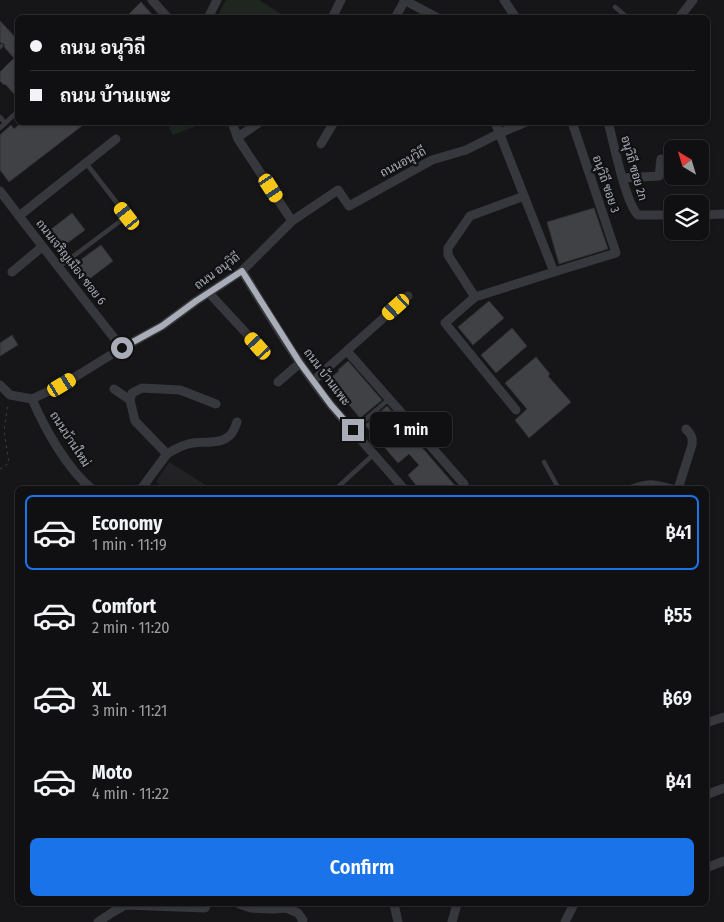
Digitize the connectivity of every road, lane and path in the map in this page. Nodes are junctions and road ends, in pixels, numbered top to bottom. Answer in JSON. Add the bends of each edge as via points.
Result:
{"nodes":[{"id":1,"x":152,"y":0,"type":"edge"},
{"id":2,"x":217,"y":0,"type":"edge"},
{"id":3,"x":341,"y":0,"type":"edge"},
{"id":4,"x":404,"y":0,"type":"edge"},
{"id":5,"x":504,"y":0,"type":"edge"},
{"id":6,"x":693,"y":0,"type":"edge"},
{"id":7,"x":615,"y":7,"type":"dead end"},
{"id":8,"x":165,"y":15,"type":"edge"},
{"id":9,"x":210,"y":15,"type":"edge"},
{"id":10,"x":334,"y":15,"type":"edge"},
{"id":11,"x":396,"y":15,"type":"edge"},
{"id":12,"x":432,"y":15,"type":"edge"},
{"id":13,"x":514,"y":15,"type":"edge"},
{"id":14,"x":624,"y":15,"type":"edge"},
{"id":15,"x":681,"y":15,"type":"edge"},
{"id":16,"x":15,"y":114,"type":"edge"},
{"id":17,"x":0,"y":117,"type":"edge"},
{"id":18,"x":5,"y":123,"type":"junction"},
{"id":19,"x":233,"y":125,"type":"edge"},
{"id":20,"x":256,"y":125,"type":"edge"},
{"id":21,"x":332,"y":125,"type":"edge"},
{"id":22,"x":496,"y":125,"type":"edge"},
{"id":23,"x":519,"y":125,"type":"edge"},
{"id":24,"x":573,"y":125,"type":"edge"},
{"id":25,"x":609,"y":125,"type":"edge"},
{"id":26,"x":0,"y":128,"type":"edge"},
{"id":27,"x":500,"y":133,"type":"junction"},
{"id":28,"x":238,"y":137,"type":"junction"},
{"id":29,"x":116,"y":139,"type":"dead end"},
{"id":30,"x":321,"y":144,"type":"dead end"},
{"id":31,"x":662,"y":159,"type":"dead end"},
{"id":32,"x":86,"y":163,"type":"junction"},
{"id":33,"x":623,"y":178,"type":"junction"},
{"id":34,"x":592,"y":184,"type":"junction"},
{"id":35,"x":0,"y":191,"type":"edge"},
{"id":36,"x":524,"y":196,"type":"junction"},
{"id":37,"x":349,"y":206,"type":"joint"},
{"id":38,"x":724,"y":214,"type":"edge"},
{"id":39,"x":664,"y":215,"type":"edge"},
{"id":40,"x":709,"y":215,"type":"edge"},
{"id":41,"x":19,"y":216,"type":"junction"},
{"id":42,"x":292,"y":221,"type":"junction"},
{"id":43,"x":42,"y":247,"type":"junction"},
{"id":44,"x":59,"y":267,"type":"junction"},
{"id":45,"x":242,"y":271,"type":"junction"},
{"id":46,"x":12,"y":272,"type":"dead end"},
{"id":47,"x":554,"y":272,"type":"junction"},
{"id":48,"x":209,"y":293,"type":"junction"},
{"id":49,"x":408,"y":296,"type":"dead end"},
{"id":50,"x":475,"y":298,"type":"junction"},
{"id":51,"x":258,"y":346,"type":"dead end"},
{"id":52,"x":122,"y":348,"type":"junction"},
{"id":53,"x":347,"y":350,"type":"junction"},
{"id":54,"x":300,"y":363,"type":"junction"},
{"id":55,"x":313,"y":381,"type":"junction"},
{"id":56,"x":278,"y":382,"type":"dead end"},
{"id":57,"x":0,"y":385,"type":"edge"},
{"id":58,"x":114,"y":389,"type":"dead end"},
{"id":59,"x":10,"y":395,"type":"junction"},
{"id":60,"x":32,"y":399,"type":"junction"},
{"id":61,"x":389,"y":399,"type":"junction"},
{"id":62,"x":130,"y":400,"type":"junction"},
{"id":63,"x":216,"y":404,"type":"dead end"},
{"id":64,"x":516,"y":410,"type":"dead end"},
{"id":65,"x":237,"y":422,"type":"dead end"},
{"id":66,"x":686,"y":429,"type":"dead end"},
{"id":67,"x":353,"y":430,"type":"junction"},
{"id":68,"x":167,"y":454,"type":"junction"},
{"id":69,"x":374,"y":454,"type":"junction"},
{"id":70,"x":544,"y":462,"type":"dead end"},
{"id":71,"x":0,"y":470,"type":"edge"},
{"id":72,"x":464,"y":484,"type":"dead end"},
{"id":73,"x":88,"y":486,"type":"edge"},
{"id":74,"x":143,"y":486,"type":"edge"},
{"id":75,"x":339,"y":486,"type":"dead end"},
{"id":76,"x":401,"y":486,"type":"edge"},
{"id":77,"x":557,"y":486,"type":"edge"},
{"id":78,"x":640,"y":486,"type":"edge"},
{"id":79,"x":662,"y":486,"type":"edge"},
{"id":80,"x":679,"y":486,"type":"edge"},
{"id":81,"x":724,"y":717,"type":"edge"},
{"id":82,"x":709,"y":722,"type":"edge"},
{"id":83,"x":724,"y":788,"type":"edge"},
{"id":84,"x":709,"y":794,"type":"edge"},
{"id":85,"x":724,"y":861,"type":"edge"},
{"id":86,"x":709,"y":867,"type":"edge"},
{"id":87,"x":123,"y":906,"type":"edge"},
{"id":88,"x":245,"y":906,"type":"edge"},
{"id":89,"x":394,"y":906,"type":"edge"},
{"id":90,"x":456,"y":906,"type":"edge"},
{"id":91,"x":573,"y":906,"type":"edge"},
{"id":92,"x":98,"y":922,"type":"edge"},
{"id":93,"x":302,"y":922,"type":"edge"},
{"id":94,"x":398,"y":922,"type":"edge"},
{"id":95,"x":452,"y":922,"type":"edge"},
{"id":96,"x":565,"y":922,"type":"edge"}],
"edges":[{"from":1,"to":8,"type":"street"},
{"from":2,"to":9,"type":"street"},
{"from":3,"to":10,"type":"street"},
{"from":4,"to":11,"type":"street"},
{"from":4,"to":12,"type":"street"},
{"from":5,"to":13,"type":"street"},
{"from":6,"to":15,"type":"street"},
{"from":7,"to":14,"type":"lane"},
{"from":16,"to":18,"type":"lane"},
{"from":17,"to":18,"type":"lane"},
{"from":18,"to":26,"type":"lane"},
{"from":19,"to":28,"type":"street"},
{"from":20,"to":28,"type":"street"},
{"from":21,"to":30,"type":"street"},
{"from":22,"to":27,"type":"street"},
{"from":23,"to":27,"type":"street","name":"ถนนอนุวิถี"},
{"from":24,"to":34,"type":"street","name":"อนุวิถี ซอย 3"},
{"from":25,"to":33,"type":"street","name":"อนุวิถี ซอย 2ก"},
{"from":27,"to":36,"type":"street"},
{"from":27,"to":37,"type":"street","name":"ถนนอนุวิถี","via":[[466,150],[432,160]]},
{"from":28,"to":42,"type":"street"},
{"from":29,"to":32,"type":"street"},
{"from":31,"to":33,"type":"street","via":[[659,176]]},
{"from":32,"to":41,"type":"street"},
{"from":32,"to":44,"type":"lane","via":[[127,216]]},
{"from":33,"to":34,"type":"path"},
{"from":33,"to":39,"type":"street","name":"อนุวิถี ซอย 2ก","via":[[638,215]]},
{"from":34,"to":47,"type":"street","name":"อนุวิถี ซอย 3","via":[[616,253]]},
{"from":35,"to":41,"type":"street","name":"ถนนเจริญเมือง ซอย 6"},
{"from":36,"to":47,"type":"street"},
{"from":36,"to":50,"type":"street","via":[[470,216],[448,248],[448,255]]},
{"from":37,"to":42,"type":"street","name":"ถนน อนุวิถี","via":[[338,190]]},
{"from":38,"to":40,"type":"street"},
{"from":41,"to":43,"type":"street","name":"ถนนเจริญเมือง ซอย 6"},
{"from":42,"to":45,"type":"street","name":"ถนน อนุวิถี"},
{"from":43,"to":44,"type":"street","name":"ถนนเจริญเมือง ซอย 6"},
{"from":43,"to":46,"type":"street"},
{"from":44,"to":52,"type":"street","name":"ถนนเจริญเมือง ซอย 6"},
{"from":45,"to":48,"type":"street","name":"ถนน อนุวิถี"},
{"from":45,"to":54,"type":"street","name":"ถนน บ้านแพะ"},
{"from":47,"to":50,"type":"street"},
{"from":48,"to":51,"type":"street"},
{"from":48,"to":52,"type":"street","name":"ถนน อนุวิถี","via":[[162,326]]},
{"from":49,"to":53,"type":"street"},
{"from":50,"to":64,"type":"street","via":[[445,323]]},
{"from":52,"to":60,"type":"street","name":"ถนน อนุวิถี","via":[[62,385]]},
{"from":53,"to":55,"type":"street"},
{"from":53,"to":61,"type":"street"},
{"from":54,"to":55,"type":"street","name":"ถนน บ้านแพะ"},
{"from":54,"to":56,"type":"street"},
{"from":55,"to":67,"type":"street","name":"ถนน บ้านแพะ"},
{"from":57,"to":59,"type":"street"},
{"from":58,"to":62,"type":"street"},
{"from":59,"to":60,"type":"street"},
{"from":59,"to":71,"type":"path","via":[[4,431],[9,463]]},
{"from":60,"to":73,"type":"street","name":"ถนนบ้านใหม่","via":[[53,440]]},
{"from":61,"to":67,"type":"lane"},
{"from":61,"to":72,"type":"street"},
{"from":62,"to":63,"type":"street","via":[[132,393],[142,388],[180,390]]},
{"from":62,"to":68,"type":"street","via":[[135,421]]},
{"from":65,"to":68,"type":"street","via":[[232,433],[220,441],[193,442]]},
{"from":66,"to":80,"type":"street","via":[[693,439]]},
{"from":67,"to":69,"type":"street","name":"ถนน บ้านแพะ"},
{"from":68,"to":74,"type":"street"},
{"from":69,"to":75,"type":"lane"},
{"from":69,"to":76,"type":"street","name":"ถนน บ้านแพะ"},
{"from":70,"to":77,"type":"lane"},
{"from":78,"to":79,"type":"street"},
{"from":81,"to":82,"type":"street"},
{"from":83,"to":84,"type":"street"},
{"from":85,"to":86,"type":"street"},
{"from":87,"to":92,"type":"street"},
{"from":88,"to":93,"type":"street","via":[[286,908],[298,913]]},
{"from":89,"to":94,"type":"street"},
{"from":90,"to":95,"type":"street"},
{"from":91,"to":96,"type":"street"}]}
